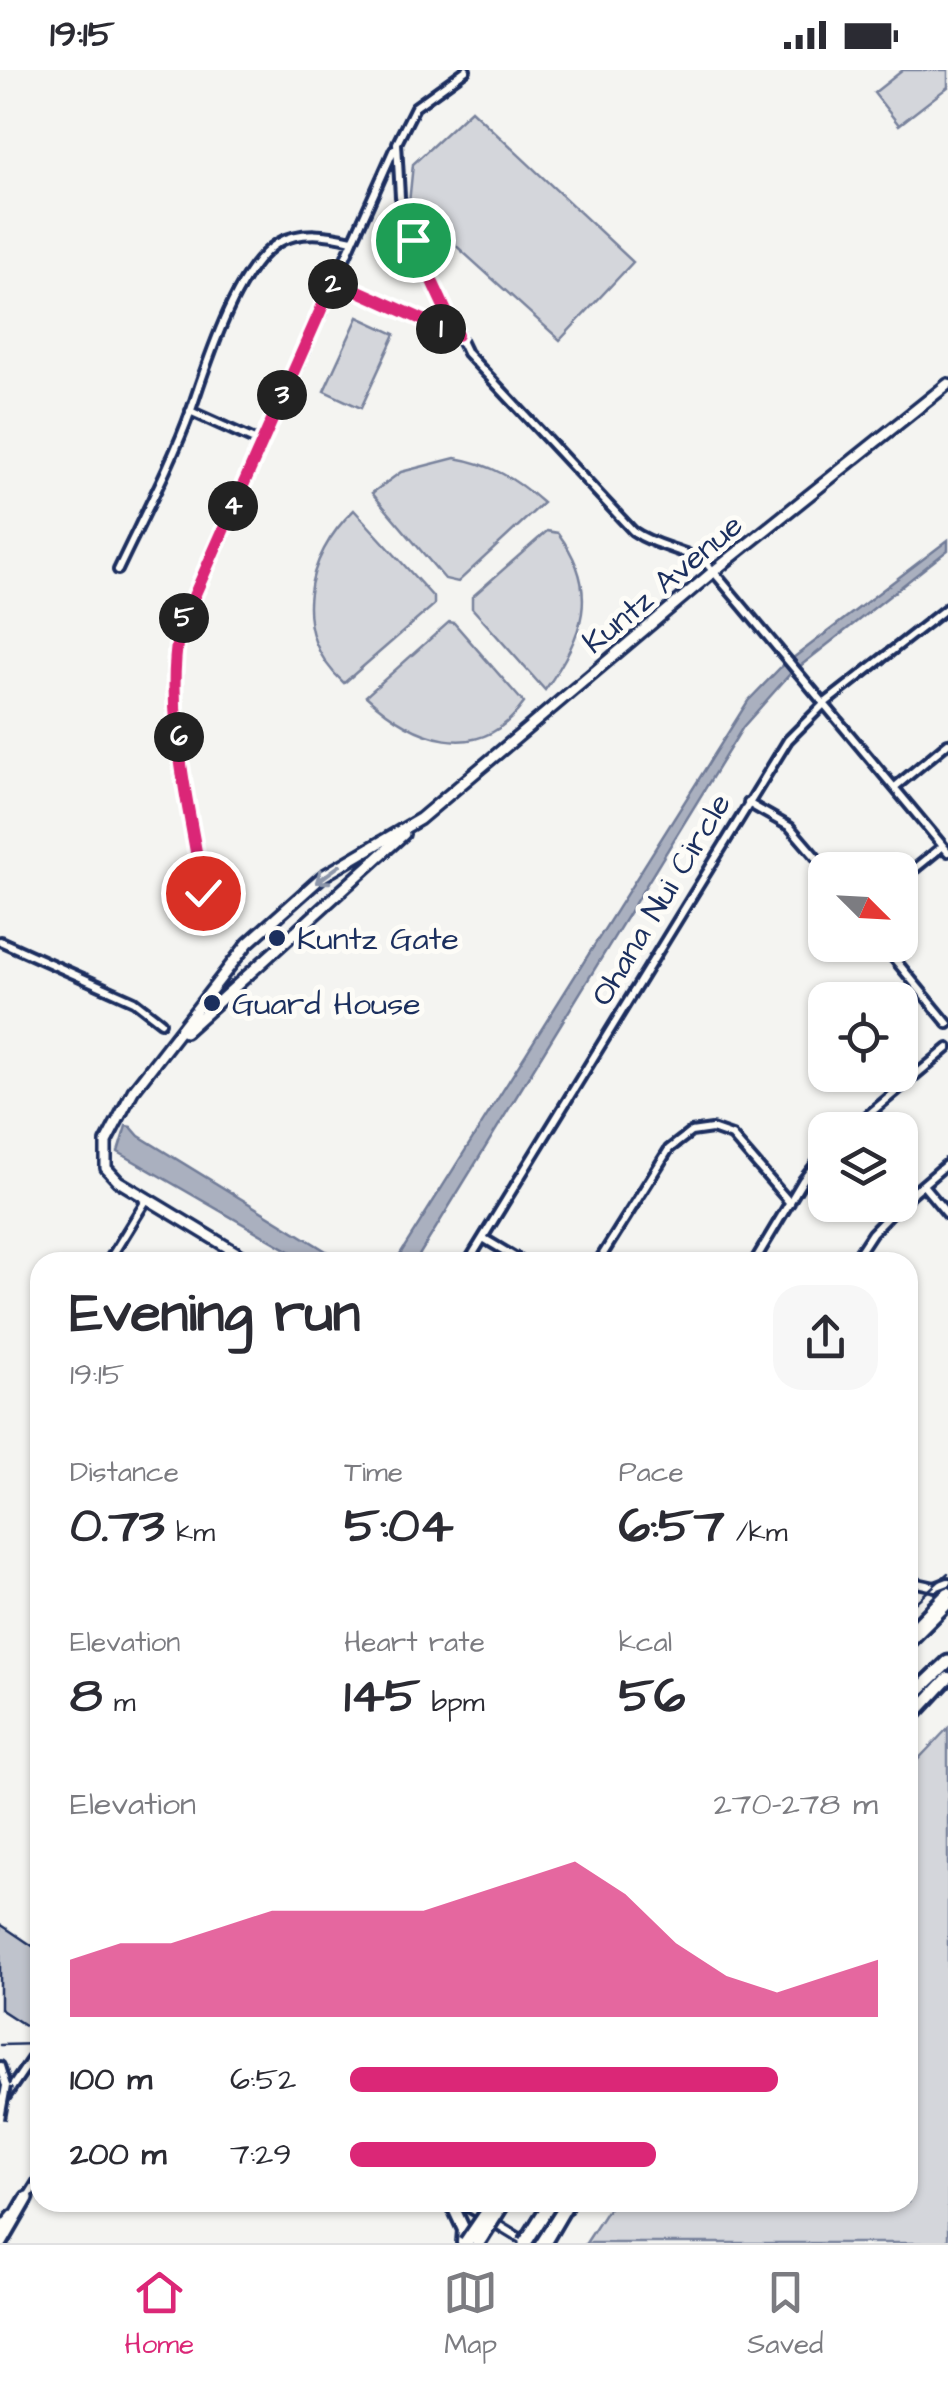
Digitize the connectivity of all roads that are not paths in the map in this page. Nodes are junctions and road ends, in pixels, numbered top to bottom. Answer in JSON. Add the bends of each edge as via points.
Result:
{"nodes":[{"id":1,"x":466,"y":70,"type":"edge"},
{"id":2,"x":396,"y":143,"type":"junction"},
{"id":3,"x":352,"y":240,"type":"junction"},
{"id":4,"x":334,"y":280,"type":"junction"},
{"id":5,"x":457,"y":335,"type":"junction"},
{"id":6,"x":948,"y":384,"type":"edge"},
{"id":7,"x":190,"y":411,"type":"junction"},
{"id":8,"x":261,"y":442,"type":"junction"},
{"id":9,"x":118,"y":570,"type":"dead end"},
{"id":10,"x":714,"y":571,"type":"junction"},
{"id":11,"x":948,"y":607,"type":"edge"},
{"id":12,"x":825,"y":702,"type":"junction"},
{"id":13,"x":948,"y":743,"type":"edge"},
{"id":14,"x":895,"y":787,"type":"junction"},
{"id":15,"x":748,"y":802,"type":"junction"},
{"id":16,"x":412,"y":825,"type":"junction"},
{"id":17,"x":946,"y":849,"type":"edge"},
{"id":18,"x":811,"y":852,"type":"edge"},
{"id":19,"x":918,"y":868,"type":"edge"},
{"id":20,"x":203,"y":893,"type":"dead end"},
{"id":21,"x":0,"y":941,"type":"edge"},
{"id":22,"x":897,"y":962,"type":"edge"},
{"id":23,"x":161,"y":1022,"type":"dead end"},
{"id":24,"x":948,"y":1024,"type":"edge"},
{"id":25,"x":176,"y":1038,"type":"junction"},
{"id":26,"x":948,"y":1048,"type":"edge"},
{"id":27,"x":872,"y":1112,"type":"edge"},
{"id":28,"x":948,"y":1163,"type":"edge"},
{"id":29,"x":808,"y":1176,"type":"edge"},
{"id":30,"x":923,"y":1185,"type":"junction"},
{"id":31,"x":918,"y":1189,"type":"edge"},
{"id":32,"x":147,"y":1199,"type":"junction"},
{"id":33,"x":790,"y":1202,"type":"junction"},
{"id":34,"x":948,"y":1215,"type":"edge"},
{"id":35,"x":883,"y":1222,"type":"edge"},
{"id":36,"x":483,"y":1238,"type":"junction"},
{"id":37,"x":114,"y":1252,"type":"edge"},
{"id":38,"x":235,"y":1252,"type":"edge"},
{"id":39,"x":474,"y":1252,"type":"edge"},
{"id":40,"x":506,"y":1252,"type":"edge"},
{"id":41,"x":604,"y":1252,"type":"edge"},
{"id":42,"x":760,"y":1252,"type":"edge"},
{"id":43,"x":860,"y":1252,"type":"edge"},
{"id":44,"x":948,"y":1582,"type":"edge"},
{"id":45,"x":918,"y":1583,"type":"edge"},
{"id":46,"x":948,"y":1594,"type":"edge"},
{"id":47,"x":948,"y":1602,"type":"edge"},
{"id":48,"x":948,"y":1611,"type":"edge"},
{"id":49,"x":918,"y":1623,"type":"edge"},
{"id":50,"x":918,"y":1634,"type":"edge"},
{"id":51,"x":918,"y":1636,"type":"edge"},
{"id":52,"x":948,"y":1662,"type":"edge"},
{"id":53,"x":948,"y":1678,"type":"edge"},
{"id":54,"x":918,"y":1690,"type":"edge"},
{"id":55,"x":918,"y":1710,"type":"edge"},
{"id":56,"x":30,"y":2061,"type":"edge"},
{"id":57,"x":0,"y":2066,"type":"edge"},
{"id":58,"x":0,"y":2105,"type":"edge"},
{"id":59,"x":0,"y":2119,"type":"edge"},
{"id":60,"x":30,"y":2193,"type":"edge"},
{"id":61,"x":27,"y":2198,"type":"junction"},
{"id":62,"x":456,"y":2212,"type":"edge"},
{"id":63,"x":479,"y":2212,"type":"edge"},
{"id":64,"x":491,"y":2212,"type":"edge"},
{"id":65,"x":491,"y":2212,"type":"edge"},
{"id":66,"x":545,"y":2212,"type":"edge"},
{"id":67,"x":551,"y":2212,"type":"edge"},
{"id":68,"x":562,"y":2212,"type":"edge"},
{"id":69,"x":488,"y":2217,"type":"junction"},
{"id":70,"x":0,"y":2232,"type":"edge"},
{"id":71,"x":1,"y":2243,"type":"edge"},
{"id":72,"x":469,"y":2243,"type":"edge"},
{"id":73,"x":528,"y":2243,"type":"edge"},
{"id":74,"x":544,"y":2243,"type":"edge"}],
"edges":[{"from":1,"to":2,"type":"street","via":[[415,107]]},
{"from":2,"to":3,"type":"street"},
{"from":2,"to":5,"type":"street","via":[[400,197],[413,240]]},
{"from":3,"to":4,"type":"street"},
{"from":3,"to":7,"type":"street","via":[[303,236],[261,257],[240,290]]},
{"from":4,"to":5,"type":"street"},
{"from":4,"to":8,"type":"street"},
{"from":5,"to":10,"type":"street","via":[[632,532]]},
{"from":6,"to":10,"type":"street","name":"Kuntz Avenue"},
{"from":7,"to":8,"type":"street"},
{"from":7,"to":9,"type":"street"},
{"from":8,"to":20,"type":"street","via":[[179,630],[173,666]]},
{"from":10,"to":12,"type":"street"},
{"from":10,"to":16,"type":"street","name":"Kuntz Avenue"},
{"from":11,"to":12,"type":"street","name":"Ohana Nui Circle"},
{"from":12,"to":14,"type":"street"},
{"from":12,"to":15,"type":"street","name":"Ohana Nui Circle","via":[[788,740]]},
{"from":13,"to":14,"type":"street"},
{"from":14,"to":17,"type":"street"},
{"from":15,"to":18,"type":"street","via":[[790,828]]},
{"from":15,"to":36,"type":"street","name":"Ohana Nui Circle"},
{"from":16,"to":25,"type":"street","name":"Kuntz Avenue"},
{"from":16,"to":25,"type":"street","name":"Kuntz Avenue","one_way":true,"via":[[323,876],[248,943]]},
{"from":17,"to":19,"type":"street"},
{"from":21,"to":23,"type":"street","via":[[134,1000]]},
{"from":22,"to":24,"type":"street"},
{"from":25,"to":32,"type":"street","via":[[133,1091],[104,1148],[110,1174]]},
{"from":26,"to":27,"type":"street"},
{"from":28,"to":30,"type":"street"},
{"from":29,"to":33,"type":"street"},
{"from":30,"to":31,"type":"street"},
{"from":30,"to":34,"type":"street"},
{"from":32,"to":37,"type":"street"},
{"from":32,"to":38,"type":"street"},
{"from":33,"to":41,"type":"street","via":[[732,1136],[712,1129],[691,1132],[669,1149]]},
{"from":33,"to":42,"type":"street"},
{"from":35,"to":43,"type":"street"},
{"from":36,"to":39,"type":"street","name":"Ohana Nui Circle"},
{"from":36,"to":40,"type":"street"},
{"from":44,"to":45,"type":"street"},
{"from":46,"to":49,"type":"main road"},
{"from":47,"to":50,"type":"highway"},
{"from":48,"to":51,"type":"highway"},
{"from":52,"to":54,"type":"highway"},
{"from":53,"to":55,"type":"main road"},
{"from":56,"to":58,"type":"street"},
{"from":57,"to":59,"type":"street","bridge":true,"via":[[6,2094]]},
{"from":60,"to":61,"type":"street"},
{"from":61,"to":70,"type":"highway"},
{"from":61,"to":71,"type":"highway"},
{"from":62,"to":72,"type":"main road"},
{"from":63,"to":69,"type":"street"},
{"from":64,"to":72,"type":"highway","bridge":true},
{"from":65,"to":69,"type":"main road"},
{"from":66,"to":73,"type":"highway","bridge":true},
{"from":67,"to":73,"type":"main road"},
{"from":68,"to":74,"type":"highway"},
{"from":69,"to":72,"type":"main road"},
{"from":69,"to":73,"type":"street"}]}
